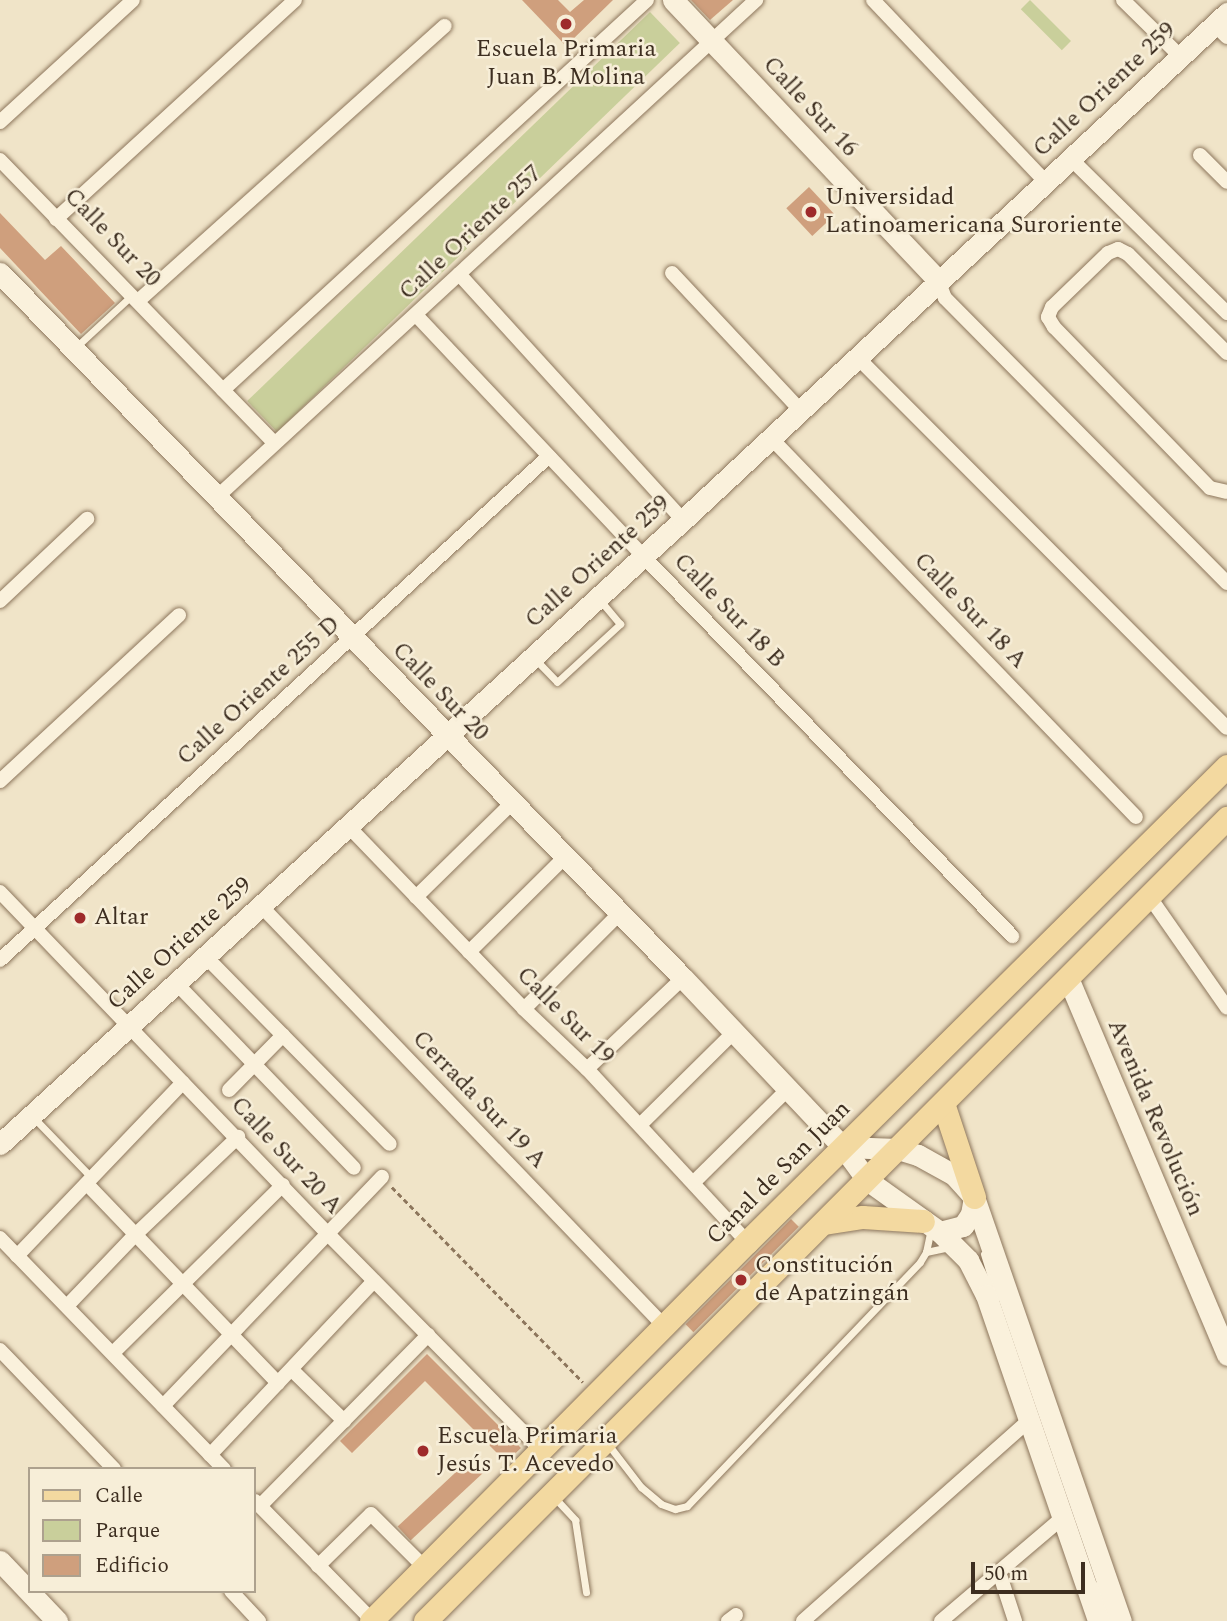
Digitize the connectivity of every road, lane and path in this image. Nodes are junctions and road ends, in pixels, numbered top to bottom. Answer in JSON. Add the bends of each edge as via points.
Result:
{"nodes":[{"id":1,"x":133,"y":0,"type":"edge"},
{"id":2,"x":295,"y":0,"type":"edge"},
{"id":3,"x":647,"y":0,"type":"edge"},
{"id":4,"x":673,"y":0,"type":"edge"},
{"id":5,"x":756,"y":0,"type":"edge"},
{"id":6,"x":873,"y":0,"type":"edge"},
{"id":7,"x":1123,"y":0,"type":"edge"},
{"id":8,"x":1223,"y":25,"type":"edge"},
{"id":9,"x":445,"y":26,"type":"dead end"},
{"id":10,"x":711,"y":40,"type":"junction"},
{"id":11,"x":1181,"y":57,"type":"junction"},
{"id":12,"x":0,"y":122,"type":"edge"},
{"id":13,"x":1200,"y":155,"type":"dead end"},
{"id":14,"x":1070,"y":158,"type":"junction"},
{"id":15,"x":0,"y":160,"type":"edge"},
{"id":16,"x":1045,"y":181,"type":"junction"},
{"id":17,"x":1227,"y":182,"type":"edge"},
{"id":18,"x":56,"y":219,"type":"junction"},
{"id":19,"x":672,"y":273,"type":"dead end"},
{"id":20,"x":0,"y":274,"type":"edge"},
{"id":21,"x":459,"y":274,"type":"junction"},
{"id":22,"x":938,"y":280,"type":"junction"},
{"id":23,"x":135,"y":298,"type":"junction"},
{"id":24,"x":1227,"y":313,"type":"edge"},
{"id":25,"x":416,"y":315,"type":"junction"},
{"id":26,"x":73,"y":350,"type":"junction"},
{"id":27,"x":1226,"y":352,"type":"edge"},
{"id":28,"x":856,"y":356,"type":"junction"},
{"id":29,"x":223,"y":390,"type":"junction"},
{"id":30,"x":800,"y":410,"type":"junction"},
{"id":31,"x":771,"y":438,"type":"junction"},
{"id":32,"x":274,"y":443,"type":"junction"},
{"id":33,"x":549,"y":456,"type":"junction"},
{"id":34,"x":1227,"y":492,"type":"edge"},
{"id":35,"x":216,"y":498,"type":"junction"},
{"id":36,"x":88,"y":519,"type":"dead end"},
{"id":37,"x":683,"y":520,"type":"junction"},
{"id":38,"x":643,"y":556,"type":"junction"},
{"id":39,"x":1227,"y":583,"type":"edge"},
{"id":40,"x":597,"y":597,"type":"junction"},
{"id":41,"x":0,"y":600,"type":"edge"},
{"id":42,"x":179,"y":615,"type":"dead end"},
{"id":43,"x":351,"y":638,"type":"junction"},
{"id":44,"x":533,"y":657,"type":"junction"},
{"id":45,"x":1227,"y":728,"type":"edge"},
{"id":46,"x":445,"y":735,"type":"junction"},
{"id":47,"x":1227,"y":766,"type":"edge"},
{"id":48,"x":0,"y":781,"type":"edge"},
{"id":49,"x":512,"y":803,"type":"junction"},
{"id":50,"x":1136,"y":817,"type":"dead end"},
{"id":51,"x":1226,"y":821,"type":"edge"},
{"id":52,"x":348,"y":826,"type":"junction"},
{"id":53,"x":565,"y":857,"type":"junction"},
{"id":54,"x":0,"y":892,"type":"edge"},
{"id":55,"x":416,"y":897,"type":"junction"},
{"id":56,"x":1149,"y":897,"type":"junction"},
{"id":57,"x":261,"y":906,"type":"junction"},
{"id":58,"x":619,"y":914,"type":"junction"},
{"id":59,"x":36,"y":928,"type":"junction"},
{"id":60,"x":1012,"y":936,"type":"dead end"},
{"id":61,"x":469,"y":952,"type":"junction"},
{"id":62,"x":206,"y":957,"type":"junction"},
{"id":63,"x":0,"y":960,"type":"edge"},
{"id":64,"x":683,"y":978,"type":"junction"},
{"id":65,"x":1068,"y":978,"type":"junction"},
{"id":66,"x":177,"y":984,"type":"junction"},
{"id":67,"x":1227,"y":1008,"type":"edge"},
{"id":68,"x":524,"y":1009,"type":"junction"},
{"id":69,"x":129,"y":1025,"type":"junction"},
{"id":70,"x":733,"y":1033,"type":"junction"},
{"id":71,"x":283,"y":1035,"type":"junction"},
{"id":72,"x":255,"y":1064,"type":"junction"},
{"id":73,"x":587,"y":1069,"type":"junction"},
{"id":74,"x":183,"y":1082,"type":"junction"},
{"id":75,"x":229,"y":1090,"type":"dead end"},
{"id":76,"x":787,"y":1090,"type":"junction"},
{"id":77,"x":943,"y":1103,"type":"junction"},
{"id":78,"x":31,"y":1115,"type":"junction"},
{"id":79,"x":640,"y":1125,"type":"junction"},
{"id":80,"x":238,"y":1138,"type":"junction"},
{"id":81,"x":0,"y":1144,"type":"edge"},
{"id":82,"x":390,"y":1144,"type":"dead end"},
{"id":83,"x":843,"y":1147,"type":"junction"},
{"id":84,"x":898,"y":1149,"type":"junction"},
{"id":85,"x":354,"y":1168,"type":"dead end"},
{"id":86,"x":382,"y":1177,"type":"joint"},
{"id":87,"x":867,"y":1180,"type":"junction"},
{"id":88,"x":89,"y":1181,"type":"junction"},
{"id":89,"x":694,"y":1182,"type":"junction"},
{"id":90,"x":283,"y":1185,"type":"junction"},
{"id":91,"x":974,"y":1197,"type":"junction"},
{"id":92,"x":824,"y":1223,"type":"junction"},
{"id":93,"x":931,"y":1227,"type":"junction"},
{"id":94,"x":327,"y":1233,"type":"junction"},
{"id":95,"x":134,"y":1236,"type":"junction"},
{"id":96,"x":0,"y":1238,"type":"edge"},
{"id":97,"x":747,"y":1242,"type":"junction"},
{"id":98,"x":958,"y":1247,"type":"junction"},
{"id":99,"x":926,"y":1252,"type":"junction"},
{"id":100,"x":17,"y":1256,"type":"junction"},
{"id":101,"x":986,"y":1264,"type":"junction"},
{"id":102,"x":374,"y":1280,"type":"junction"},
{"id":103,"x":182,"y":1284,"type":"junction"},
{"id":104,"x":1000,"y":1304,"type":"dead end"},
{"id":105,"x":67,"y":1306,"type":"junction"},
{"id":106,"x":664,"y":1326,"type":"junction"},
{"id":107,"x":229,"y":1334,"type":"junction"},
{"id":108,"x":428,"y":1335,"type":"junction"},
{"id":109,"x":0,"y":1350,"type":"edge"},
{"id":110,"x":113,"y":1353,"type":"junction"},
{"id":111,"x":1227,"y":1355,"type":"edge"},
{"id":112,"x":292,"y":1370,"type":"junction"},
{"id":113,"x":278,"y":1383,"type":"junction"},
{"id":114,"x":596,"y":1394,"type":"junction"},
{"id":115,"x":163,"y":1406,"type":"junction"},
{"id":116,"x":1029,"y":1420,"type":"junction"},
{"id":117,"x":344,"y":1421,"type":"junction"},
{"id":118,"x":606,"y":1442,"type":"junction"},
{"id":119,"x":541,"y":1450,"type":"junction"},
{"id":120,"x":210,"y":1455,"type":"junction"},
{"id":121,"x":112,"y":1467,"type":"edge"},
{"id":122,"x":222,"y":1467,"type":"edge"},
{"id":123,"x":552,"y":1495,"type":"junction"},
{"id":124,"x":257,"y":1503,"type":"edge"},
{"id":125,"x":1063,"y":1517,"type":"junction"},
{"id":126,"x":0,"y":1561,"type":"edge"},
{"id":127,"x":318,"y":1566,"type":"junction"},
{"id":128,"x":424,"y":1567,"type":"junction"},
{"id":129,"x":999,"y":1572,"type":"junction"},
{"id":130,"x":1096,"y":1581,"type":"dead end"},
{"id":131,"x":28,"y":1590,"type":"edge"},
{"id":132,"x":586,"y":1592,"type":"dead end"},
{"id":133,"x":30,"y":1593,"type":"edge"},
{"id":134,"x":233,"y":1593,"type":"edge"},
{"id":135,"x":57,"y":1621,"type":"edge"},
{"id":136,"x":259,"y":1621,"type":"edge"},
{"id":137,"x":372,"y":1621,"type":"edge"},
{"id":138,"x":425,"y":1621,"type":"edge"},
{"id":139,"x":803,"y":1621,"type":"edge"},
{"id":140,"x":941,"y":1621,"type":"edge"},
{"id":141,"x":1016,"y":1621,"type":"edge"},
{"id":142,"x":1098,"y":1621,"type":"edge"},
{"id":143,"x":1109,"y":1621,"type":"edge"},
{"id":144,"x":1121,"y":1621,"type":"edge"}],
"edges":[{"from":1,"to":12,"type":"street"},
{"from":2,"to":18,"type":"street"},
{"from":3,"to":29,"type":"street"},
{"from":4,"to":10,"type":"street","name":"Calle Sur 16"},
{"from":5,"to":10,"type":"street","name":"Calle Oriente 257"},
{"from":6,"to":16,"type":"street"},
{"from":7,"to":11,"type":"street"},
{"from":8,"to":11,"type":"street","name":"Calle Oriente 259"},
{"from":9,"to":23,"type":"street"},
{"from":10,"to":21,"type":"street","name":"Calle Oriente 257"},
{"from":10,"to":22,"type":"street","name":"Calle Sur 16"},
{"from":11,"to":14,"type":"street","name":"Calle Oriente 259"},
{"from":13,"to":17,"type":"street"},
{"from":14,"to":16,"type":"street","name":"Calle Oriente 259"},
{"from":14,"to":24,"type":"street"},
{"from":15,"to":18,"type":"street","name":"Calle Sur 20"},
{"from":16,"to":22,"type":"street","name":"Calle Oriente 259"},
{"from":18,"to":23,"type":"street","name":"Calle Sur 20"},
{"from":19,"to":30,"type":"street"},
{"from":20,"to":26,"type":"street","name":"Calle Sur 20"},
{"from":21,"to":25,"type":"street","name":"Calle Oriente 257"},
{"from":21,"to":37,"type":"street"},
{"from":22,"to":28,"type":"street","name":"Calle Oriente 259"},
{"from":22,"to":39,"type":"street","via":[[945,298]]},
{"from":23,"to":26,"type":"lane"},
{"from":23,"to":29,"type":"street","name":"Calle Sur 20"},
{"from":25,"to":32,"type":"street","name":"Calle Oriente 257"},
{"from":25,"to":33,"type":"street","name":"Calle Sur 18 B"},
{"from":26,"to":35,"type":"street","name":"Calle Sur 20"},
{"from":27,"to":34,"type":"street","via":[[1128,254],[1118,250],[1108,253],[1052,307],[1048,317],[1210,488]]},
{"from":28,"to":30,"type":"street","name":"Calle Oriente 259"},
{"from":28,"to":45,"type":"street"},
{"from":29,"to":32,"type":"street","name":"Calle Sur 20"},
{"from":30,"to":31,"type":"street","name":"Calle Oriente 259"},
{"from":31,"to":37,"type":"street","name":"Calle Oriente 259"},
{"from":31,"to":50,"type":"street","name":"Calle Sur 18 A"},
{"from":32,"to":35,"type":"street","name":"Calle Oriente 257"},
{"from":33,"to":38,"type":"street","name":"Calle Sur 18 B"},
{"from":33,"to":43,"type":"street","name":"Calle Oriente 255 D"},
{"from":35,"to":43,"type":"street","name":"Calle Sur 20"},
{"from":36,"to":41,"type":"street"},
{"from":37,"to":38,"type":"street","name":"Calle Oriente 259"},
{"from":38,"to":40,"type":"street","name":"Calle Oriente 259"},
{"from":38,"to":60,"type":"street","name":"Calle Sur 18 B"},
{"from":40,"to":44,"type":"street","name":"Calle Oriente 259"},
{"from":40,"to":44,"type":"lane","via":[[620,624],[557,682]]},
{"from":42,"to":48,"type":"street"},
{"from":43,"to":46,"type":"street","name":"Calle Sur 20"},
{"from":43,"to":59,"type":"street","name":"Calle Oriente 255 D"},
{"from":44,"to":46,"type":"street","name":"Calle Oriente 259"},
{"from":46,"to":49,"type":"street","name":"Calle Sur 20"},
{"from":46,"to":52,"type":"street","name":"Calle Oriente 259"},
{"from":47,"to":83,"type":"main road","name":"Canal de San Juan"},
{"from":49,"to":53,"type":"street","name":"Calle Sur 20"},
{"from":49,"to":55,"type":"street"},
{"from":51,"to":56,"type":"main road"},
{"from":52,"to":55,"type":"street","name":"Calle Sur 19"},
{"from":52,"to":57,"type":"street","name":"Calle Oriente 259"},
{"from":53,"to":58,"type":"street","name":"Calle Sur 20"},
{"from":53,"to":61,"type":"street"},
{"from":54,"to":59,"type":"street","name":"Calle Sur 20 A"},
{"from":55,"to":61,"type":"street","name":"Calle Sur 19"},
{"from":56,"to":65,"type":"main road"},
{"from":56,"to":67,"type":"street"},
{"from":57,"to":62,"type":"street","name":"Calle Oriente 259"},
{"from":57,"to":106,"type":"street","name":"Cerrada Sur 19 A"},
{"from":58,"to":64,"type":"street","name":"Calle Sur 20"},
{"from":58,"to":68,"type":"street"},
{"from":59,"to":63,"type":"street","name":"Calle Oriente 255 D"},
{"from":59,"to":69,"type":"street","name":"Calle Sur 20 A"},
{"from":61,"to":68,"type":"street","name":"Calle Sur 19"},
{"from":62,"to":66,"type":"street","name":"Calle Oriente 259"},
{"from":62,"to":71,"type":"street"},
{"from":64,"to":70,"type":"street","name":"Calle Sur 20"},
{"from":64,"to":73,"type":"street"},
{"from":65,"to":77,"type":"main road"},
{"from":65,"to":111,"type":"street","name":"Avenida Revolución"},
{"from":66,"to":69,"type":"street","name":"Calle Oriente 259"},
{"from":66,"to":72,"type":"street"},
{"from":68,"to":73,"type":"street","name":"Calle Sur 19"},
{"from":69,"to":74,"type":"street","name":"Calle Sur 20 A"},
{"from":69,"to":78,"type":"street","name":"Calle Oriente 259"},
{"from":70,"to":76,"type":"street","name":"Calle Sur 20"},
{"from":70,"to":79,"type":"street"},
{"from":71,"to":72,"type":"street"},
{"from":71,"to":82,"type":"street"},
{"from":72,"to":75,"type":"street"},
{"from":72,"to":85,"type":"street"},
{"from":73,"to":79,"type":"street","name":"Calle Sur 19"},
{"from":74,"to":80,"type":"street","name":"Calle Sur 20 A"},
{"from":74,"to":88,"type":"street"},
{"from":76,"to":83,"type":"street","name":"Calle Sur 20"},
{"from":76,"to":89,"type":"street"},
{"from":77,"to":84,"type":"main road"},
{"from":77,"to":91,"type":"main road"},
{"from":78,"to":81,"type":"street","name":"Calle Oriente 259"},
{"from":78,"to":88,"type":"lane"},
{"from":79,"to":89,"type":"street","name":"Calle Sur 19"},
{"from":80,"to":90,"type":"street","name":"Calle Sur 20 A"},
{"from":80,"to":95,"type":"street"},
{"from":83,"to":84,"type":"street"},
{"from":83,"to":87,"type":"street","name":"Calle Sur 20"},
{"from":83,"to":97,"type":"main road","name":"Canal de San Juan"},
{"from":84,"to":87,"type":"main road"},
{"from":84,"to":91,"type":"street","via":[[938,1164]]},
{"from":86,"to":94,"type":"street"},
{"from":86,"to":114,"type":"path"},
{"from":87,"to":92,"type":"main road"},
{"from":87,"to":93,"type":"street","name":"Calle Sur 20"},
{"from":88,"to":95,"type":"street"},
{"from":88,"to":100,"type":"street"},
{"from":89,"to":97,"type":"street","name":"Calle Sur 19"},
{"from":90,"to":94,"type":"street","name":"Calle Sur 20 A"},
{"from":90,"to":103,"type":"street"},
{"from":91,"to":93,"type":"street","via":[[963,1226]]},
{"from":91,"to":101,"type":"lane"},
{"from":91,"to":144,"type":"street"},
{"from":92,"to":93,"type":"main road","via":[[863,1217]]},
{"from":92,"to":118,"type":"main road"},
{"from":93,"to":98,"type":"street","name":"Calle Sur 20"},
{"from":93,"to":99,"type":"lane"},
{"from":94,"to":102,"type":"street","name":"Calle Sur 20 A"},
{"from":94,"to":107,"type":"street"},
{"from":95,"to":103,"type":"street"},
{"from":95,"to":105,"type":"street"},
{"from":96,"to":100,"type":"street"},
{"from":97,"to":106,"type":"main road","name":"Canal de San Juan"},
{"from":98,"to":99,"type":"lane"},
{"from":98,"to":101,"type":"lane"},
{"from":98,"to":116,"type":"street","name":"Calle Sur 20","via":[[978,1275]]},
{"from":99,"to":118,"type":"lane","via":[[687,1506],[675,1509],[661,1504],[641,1487]]},
{"from":100,"to":105,"type":"street"},
{"from":101,"to":104,"type":"lane"},
{"from":102,"to":108,"type":"street","name":"Calle Sur 20 A"},
{"from":102,"to":112,"type":"street"},
{"from":103,"to":107,"type":"street"},
{"from":103,"to":110,"type":"street"},
{"from":105,"to":110,"type":"street"},
{"from":106,"to":114,"type":"main road","name":"Canal de San Juan"},
{"from":107,"to":113,"type":"street"},
{"from":107,"to":115,"type":"street"},
{"from":108,"to":117,"type":"street"},
{"from":108,"to":119,"type":"street","name":"Calle Sur 20 A"},
{"from":109,"to":121,"type":"street"},
{"from":110,"to":115,"type":"street"},
{"from":112,"to":113,"type":"street"},
{"from":112,"to":117,"type":"street"},
{"from":113,"to":120,"type":"street"},
{"from":114,"to":119,"type":"main road","name":"Canal de San Juan"},
{"from":115,"to":120,"type":"street"},
{"from":116,"to":125,"type":"street","name":"Calle Sur 20"},
{"from":116,"to":139,"type":"street"},
{"from":117,"to":124,"type":"street"},
{"from":118,"to":123,"type":"main road"},
{"from":119,"to":128,"type":"main road","name":"Canal de San Juan"},
{"from":120,"to":122,"type":"street"},
{"from":123,"to":132,"type":"lane","via":[[575,1520]]},
{"from":123,"to":138,"type":"main road"},
{"from":124,"to":127,"type":"street"},
{"from":125,"to":129,"type":"street"},
{"from":125,"to":142,"type":"street","name":"Calle Sur 20"},
{"from":126,"to":131,"type":"street"},
{"from":127,"to":128,"type":"street","via":[[371,1514]]},
{"from":127,"to":137,"type":"street"},
{"from":128,"to":137,"type":"main road","name":"Canal de San Juan"},
{"from":129,"to":140,"type":"street"},
{"from":129,"to":141,"type":"street"},
{"from":130,"to":143,"type":"lane"},
{"from":133,"to":135,"type":"street"},
{"from":134,"to":136,"type":"street"}]}
